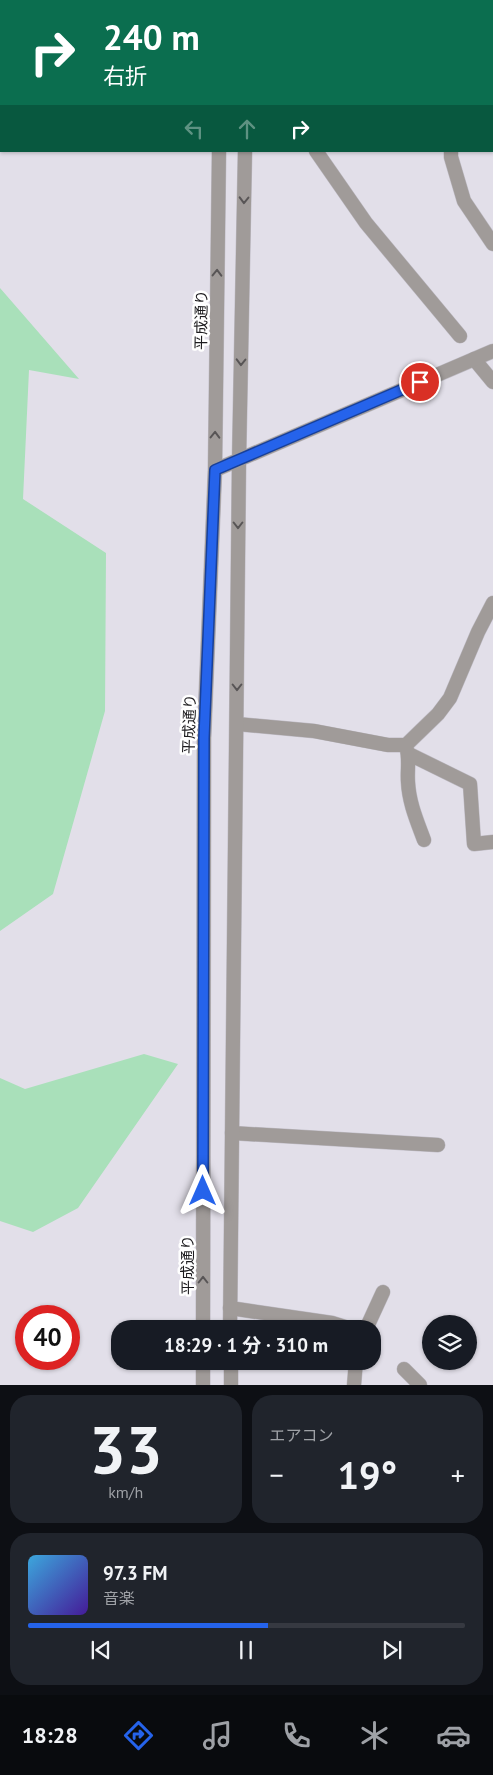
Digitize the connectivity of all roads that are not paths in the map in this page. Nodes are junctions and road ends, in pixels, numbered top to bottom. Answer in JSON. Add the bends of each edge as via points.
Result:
{"nodes":[{"id":1,"x":219,"y":152,"type":"edge"},
{"id":2,"x":245,"y":152,"type":"edge"},
{"id":3,"x":317,"y":152,"type":"edge"},
{"id":4,"x":451,"y":152,"type":"edge"},
{"id":5,"x":493,"y":244,"type":"edge"},
{"id":6,"x":460,"y":336,"type":"dead end"},
{"id":7,"x":493,"y":351,"type":"edge"},
{"id":8,"x":474,"y":359,"type":"junction"},
{"id":9,"x":493,"y":382,"type":"edge"},
{"id":10,"x":238,"y":462,"type":"junction"},
{"id":11,"x":215,"y":470,"type":"junction"},
{"id":12,"x":493,"y":603,"type":"edge"},
{"id":13,"x":237,"y":724,"type":"junction"},
{"id":14,"x":407,"y":750,"type":"junction"},
{"id":15,"x":424,"y":840,"type":"dead end"},
{"id":16,"x":493,"y":842,"type":"edge"},
{"id":17,"x":232,"y":1133,"type":"junction"},
{"id":18,"x":438,"y":1145,"type":"dead end"},
{"id":19,"x":383,"y":1292,"type":"dead end"},
{"id":20,"x":230,"y":1308,"type":"junction"},
{"id":21,"x":203,"y":1320,"type":"edge"},
{"id":22,"x":230,"y":1320,"type":"edge"},
{"id":23,"x":312,"y":1320,"type":"edge"},
{"id":24,"x":370,"y":1320,"type":"edge"},
{"id":25,"x":404,"y":1369,"type":"dead end"},
{"id":26,"x":203,"y":1370,"type":"edge"},
{"id":27,"x":231,"y":1370,"type":"edge"},
{"id":28,"x":355,"y":1370,"type":"edge"},
{"id":29,"x":203,"y":1385,"type":"edge"},
{"id":30,"x":231,"y":1385,"type":"edge"},
{"id":31,"x":354,"y":1385,"type":"edge"},
{"id":32,"x":420,"y":1385,"type":"edge"}],
"edges":[{"from":11,"to":1,"type":"street","name":"平成通り","one_way":true},
{"from":2,"to":10,"type":"street","one_way":true},
{"from":3,"to":6,"type":"street","via":[[366,223]]},
{"from":4,"to":5,"type":"street","via":[[464,201]]},
{"from":7,"to":8,"type":"street"},
{"from":8,"to":9,"type":"street"},
{"from":8,"to":10,"type":"street"},
{"from":10,"to":11,"type":"street"},
{"from":10,"to":13,"type":"street","one_way":true},
{"from":21,"to":11,"type":"street","name":"平成通り","one_way":true,"via":[[204,738]]},
{"from":12,"to":14,"type":"street","via":[[450,698]]},
{"from":13,"to":14,"type":"street","via":[[314,731]]},
{"from":13,"to":17,"type":"street"},
{"from":14,"to":15,"type":"street","via":[[411,802]]},
{"from":14,"to":16,"type":"street","via":[[470,784],[474,844]]},
{"from":17,"to":18,"type":"street"},
{"from":17,"to":20,"type":"street"},
{"from":19,"to":24,"type":"street"},
{"from":20,"to":22,"type":"street"},
{"from":20,"to":23,"type":"street"},
{"from":25,"to":32,"type":"street"},
{"from":26,"to":29,"type":"street"},
{"from":27,"to":30,"type":"street"},
{"from":28,"to":31,"type":"street"}]}
